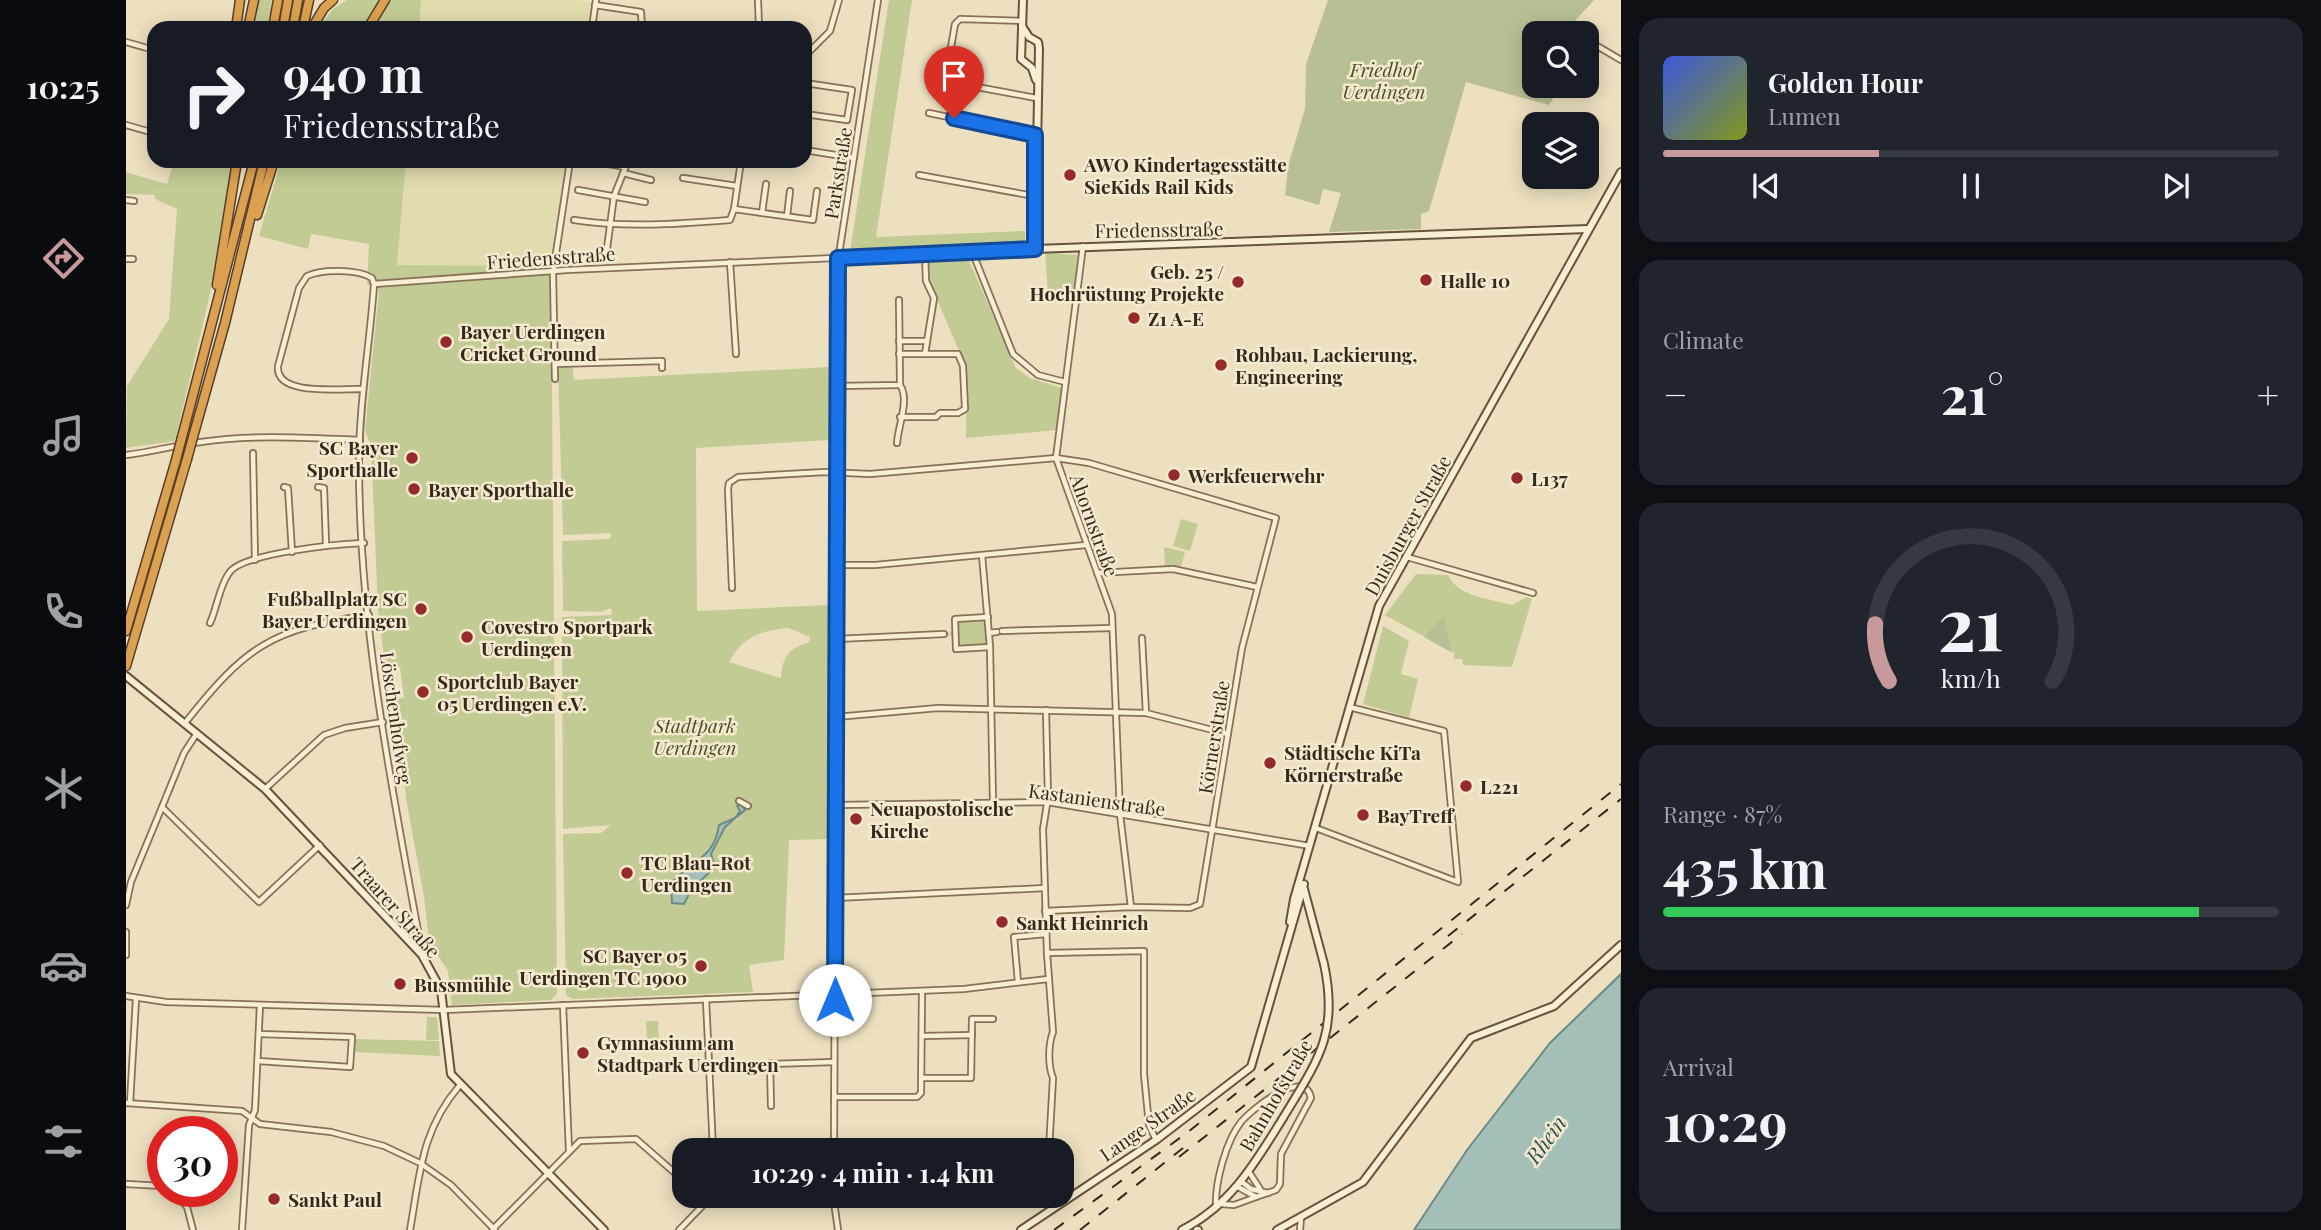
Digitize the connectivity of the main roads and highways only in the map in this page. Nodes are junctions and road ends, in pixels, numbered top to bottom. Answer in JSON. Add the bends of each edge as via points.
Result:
{"nodes":[{"id":1,"x":240,"y":0,"type":"edge"},
{"id":2,"x":254,"y":0,"type":"edge"},
{"id":3,"x":278,"y":0,"type":"edge"},
{"id":4,"x":288,"y":0,"type":"edge"},
{"id":5,"x":298,"y":0,"type":"edge"},
{"id":6,"x":309,"y":0,"type":"edge"},
{"id":7,"x":334,"y":0,"type":"edge"},
{"id":8,"x":385,"y":0,"type":"edge"},
{"id":9,"x":1023,"y":0,"type":"edge"},
{"id":10,"x":237,"y":21,"type":"edge"},
{"id":11,"x":250,"y":21,"type":"edge"},
{"id":12,"x":274,"y":21,"type":"edge"},
{"id":13,"x":284,"y":21,"type":"edge"},
{"id":14,"x":294,"y":21,"type":"edge"},
{"id":15,"x":304,"y":21,"type":"edge"},
{"id":16,"x":316,"y":21,"type":"edge"},
{"id":17,"x":372,"y":21,"type":"edge"},
{"id":18,"x":1022,"y":23,"type":"junction"},
{"id":19,"x":1029,"y":37,"type":"junction"},
{"id":20,"x":1020,"y":42,"type":"junction"},
{"id":21,"x":1038,"y":60,"type":"junction"},
{"id":22,"x":1023,"y":63,"type":"junction"},
{"id":23,"x":1037,"y":82,"type":"junction"},
{"id":24,"x":236,"y":168,"type":"edge"},
{"id":25,"x":241,"y":168,"type":"edge"},
{"id":26,"x":252,"y":168,"type":"edge"},
{"id":27,"x":262,"y":168,"type":"edge"},
{"id":28,"x":272,"y":168,"type":"edge"},
{"id":29,"x":1621,"y":172,"type":"edge"},
{"id":30,"x":230,"y":214,"type":"junction"},
{"id":31,"x":1588,"y":229,"type":"junction"},
{"id":32,"x":244,"y":247,"type":"junction"},
{"id":33,"x":216,"y":309,"type":"junction"},
{"id":34,"x":126,"y":631,"type":"edge"},
{"id":35,"x":127,"y":662,"type":"edge"},
{"id":36,"x":126,"y":676,"type":"edge"},
{"id":37,"x":1306,"y":863,"type":"junction"},
{"id":38,"x":1304,"y":884,"type":"junction"},
{"id":39,"x":1294,"y":913,"type":"junction"},
{"id":40,"x":1309,"y":914,"type":"junction"},
{"id":41,"x":1290,"y":922,"type":"junction"},
{"id":42,"x":1621,"y":946,"type":"edge"},
{"id":43,"x":1252,"y":1065,"type":"joint"},
{"id":44,"x":1197,"y":1228,"type":"edge"},
{"id":45,"x":604,"y":1230,"type":"edge"},
{"id":46,"x":1021,"y":1230,"type":"edge"},
{"id":47,"x":1182,"y":1230,"type":"edge"},
{"id":48,"x":1277,"y":1230,"type":"edge"}],
"edges":[{"from":1,"to":10,"type":"highway"},
{"from":2,"to":11,"type":"highway"},
{"from":3,"to":12,"type":"highway"},
{"from":4,"to":13,"type":"highway"},
{"from":5,"to":14,"type":"highway"},
{"from":6,"to":15,"type":"highway"},
{"from":7,"to":16,"type":"highway"},
{"from":8,"to":17,"type":"highway"},
{"from":9,"to":18,"type":"main road"},
{"from":18,"to":19,"type":"main road"},
{"from":18,"to":20,"type":"main road"},
{"from":19,"to":20,"type":"main road"},
{"from":19,"to":21,"type":"main road","via":[[1038,42]]},
{"from":20,"to":22,"type":"main road"},
{"from":21,"to":22,"type":"main road"},
{"from":21,"to":23,"type":"main road"},
{"from":22,"to":23,"type":"main road"},
{"from":23,"to":31,"type":"main road","name":"Friedensstraße","via":[[1035,249]]},
{"from":24,"to":30,"type":"highway"},
{"from":25,"to":30,"type":"highway"},
{"from":26,"to":33,"type":"highway"},
{"from":27,"to":32,"type":"highway"},
{"from":28,"to":32,"type":"highway"},
{"from":29,"to":31,"type":"main road","name":"Duisburger Straße"},
{"from":30,"to":33,"type":"highway"},
{"from":31,"to":37,"type":"main road","name":"Duisburger Straße","via":[[1379,606]]},
{"from":32,"to":35,"type":"highway","bridge":true},
{"from":33,"to":34,"type":"highway","bridge":true},
{"from":36,"to":45,"type":"main road","name":"Traarer Straße","via":[[265,789],[410,942],[436,978],[448,1063],[460,1086]]},
{"from":37,"to":38,"type":"main road","name":"Bahnhofstraße"},
{"from":37,"to":41,"type":"main road","name":"Duisburger Straße"},
{"from":38,"to":39,"type":"main road","name":"Duisburger Straße"},
{"from":38,"to":40,"type":"main road","name":"Bahnhofstraße"},
{"from":39,"to":40,"type":"main road"},
{"from":39,"to":41,"type":"main road","name":"Duisburger Straße"},
{"from":40,"to":44,"type":"main road","name":"Bahnhofstraße","bridge":true,"via":[[1331,1007],[1325,1041],[1249,1172]]},
{"from":41,"to":43,"type":"main road","name":"Duisburger Straße"},
{"from":42,"to":48,"type":"main road","via":[[1567,997],[1539,1014],[1471,1038],[1363,1182]]},
{"from":43,"to":46,"type":"main road","name":"Lange Straße","via":[[1156,1140]]},
{"from":44,"to":47,"type":"main road","name":"Bahnhofstraße"}]}
